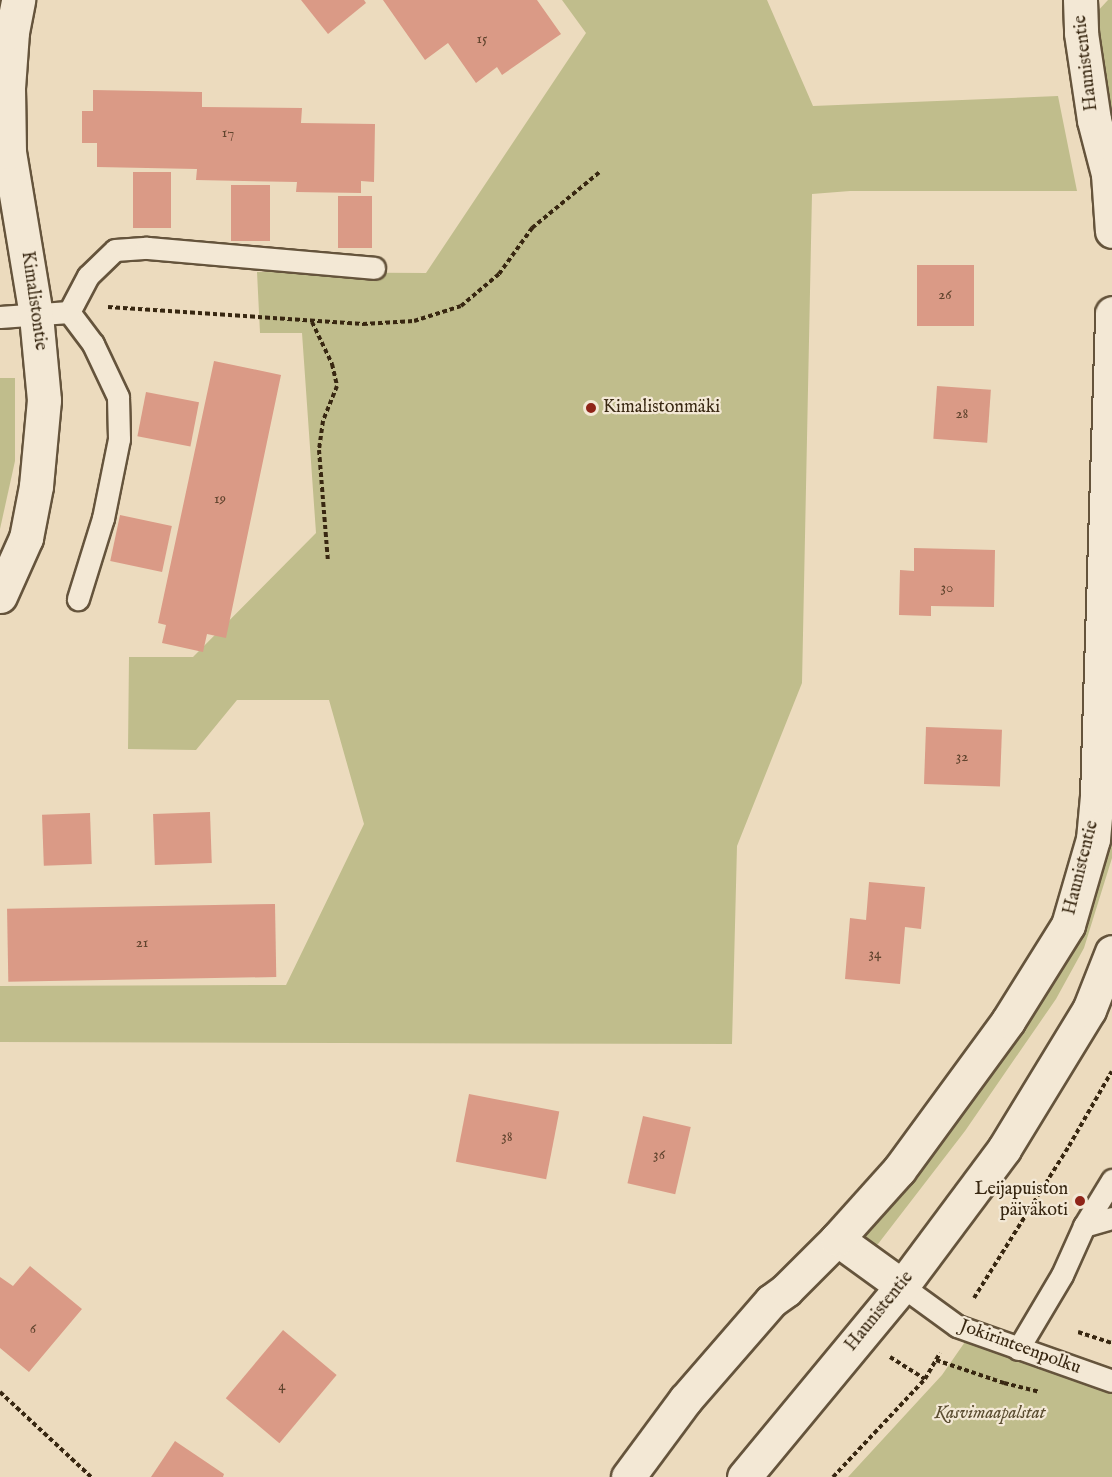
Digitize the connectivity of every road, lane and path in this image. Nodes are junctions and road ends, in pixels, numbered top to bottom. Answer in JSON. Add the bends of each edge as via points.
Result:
{"nodes":[{"id":1,"x":18,"y":0,"type":"edge"},
{"id":2,"x":1080,"y":0,"type":"edge"},
{"id":3,"x":1112,"y":231,"type":"edge"},
{"id":4,"x":374,"y":268,"type":"dead end"},
{"id":5,"x":69,"y":312,"type":"junction"},
{"id":6,"x":1112,"y":313,"type":"edge"},
{"id":7,"x":36,"y":315,"type":"junction"},
{"id":8,"x":0,"y":317,"type":"edge"},
{"id":9,"x":312,"y":321,"type":"dead end"},
{"id":10,"x":328,"y":562,"type":"dead end"},
{"id":11,"x":0,"y":596,"type":"edge"},
{"id":12,"x":78,"y":599,"type":"dead end"},
{"id":13,"x":1112,"y":952,"type":"edge"},
{"id":14,"x":1112,"y":1071,"type":"edge"},
{"id":15,"x":1112,"y":1180,"type":"edge"},
{"id":16,"x":1112,"y":1218,"type":"edge"},
{"id":17,"x":1084,"y":1226,"type":"junction"},
{"id":18,"x":837,"y":1239,"type":"junction"},
{"id":19,"x":902,"y":1286,"type":"junction"},
{"id":20,"x":957,"y":1326,"type":"junction"},
{"id":21,"x":1018,"y":1349,"type":"junction"},
{"id":22,"x":1112,"y":1381,"type":"edge"},
{"id":23,"x":0,"y":1392,"type":"edge"},
{"id":24,"x":92,"y":1477,"type":"edge"},
{"id":25,"x":628,"y":1477,"type":"edge"},
{"id":26,"x":744,"y":1477,"type":"edge"},
{"id":27,"x":833,"y":1477,"type":"edge"}],
"edges":[{"from":1,"to":7,"type":"street","name":"Kimalistontie","via":[[8,88],[9,152]]},
{"from":2,"to":3,"type":"street","name":"Haunistentie","via":[[1094,120],[1108,174]]},
{"from":4,"to":5,"type":"lane","via":[[147,248],[115,250],[88,276]]},
{"from":5,"to":7,"type":"lane"},
{"from":5,"to":12,"type":"lane","via":[[93,344],[118,397],[118,440],[103,518]]},
{"from":6,"to":18,"type":"street","name":"Haunistentie","via":[[1097,796],[1093,839],[1080,890],[1068,925],[1008,1022],[899,1170]]},
{"from":7,"to":8,"type":"lane"},
{"from":7,"to":11,"type":"street","name":"Kimalistontie","via":[[44,400],[36,486],[26,538]]},
{"from":9,"to":10,"type":"path","via":[[332,364],[337,386],[323,421],[319,450]]},
{"from":13,"to":19,"type":"street","name":"Haunistentie","via":[[1089,1010],[1004,1149]]},
{"from":14,"to":20,"type":"path","via":[[1070,1146]]},
{"from":15,"to":17,"type":"lane"},
{"from":16,"to":17,"type":"lane"},
{"from":17,"to":21,"type":"lane","via":[[1062,1275]]},
{"from":18,"to":19,"type":"street"},
{"from":18,"to":25,"type":"street","name":"Haunistentie","via":[[771,1301],[685,1400]]},
{"from":19,"to":20,"type":"lane","name":"Jokirinteenpolku"},
{"from":19,"to":26,"type":"street","name":"Haunistentie"},
{"from":20,"to":21,"type":"lane","name":"Jokirinteenpolku"},
{"from":20,"to":27,"type":"path","via":[[925,1379]]},
{"from":21,"to":22,"type":"lane","name":"Jokirinteenpolku"},
{"from":23,"to":24,"type":"path"}]}
